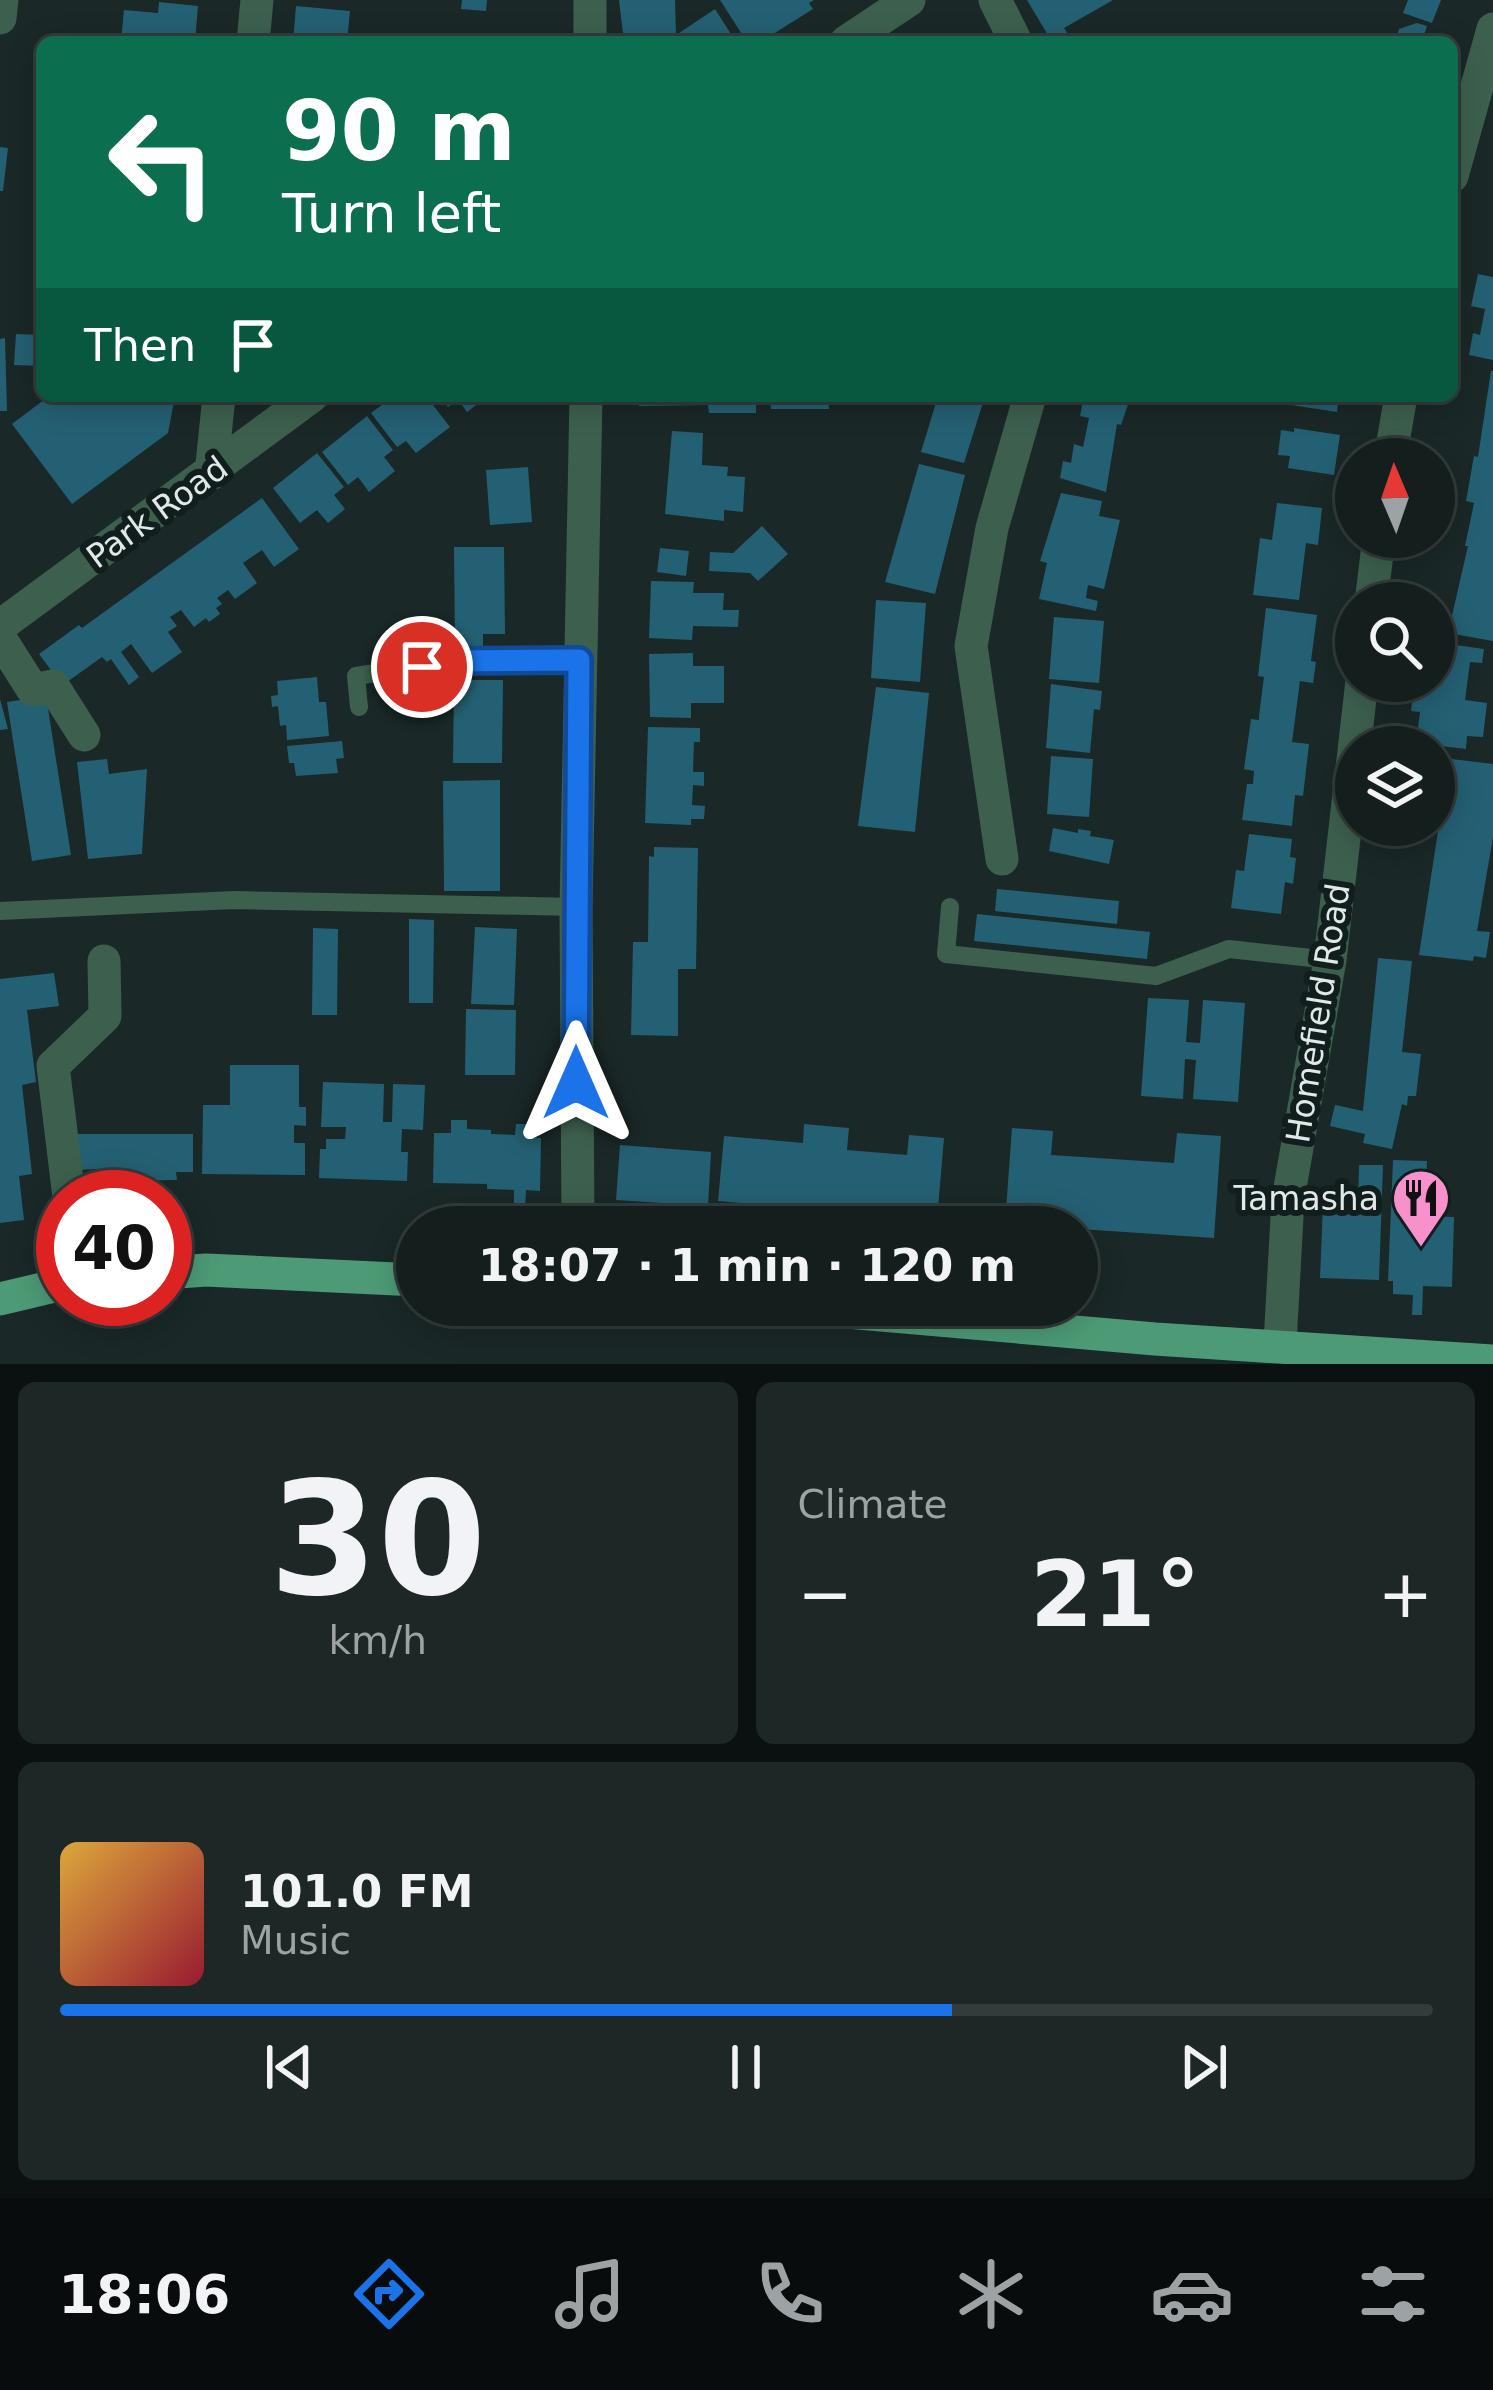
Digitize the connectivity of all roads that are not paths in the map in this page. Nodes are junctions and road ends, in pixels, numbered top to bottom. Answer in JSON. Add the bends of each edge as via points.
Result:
{"nodes":[{"id":1,"x":2,"y":0,"type":"edge"},
{"id":2,"x":256,"y":0,"type":"edge"},
{"id":3,"x":590,"y":0,"type":"edge"},
{"id":4,"x":909,"y":0,"type":"edge"},
{"id":5,"x":995,"y":0,"type":"edge"},
{"id":6,"x":0,"y":18,"type":"edge"},
{"id":7,"x":1493,"y":29,"type":"edge"},
{"id":8,"x":253,"y":36,"type":"edge"},
{"id":9,"x":590,"y":36,"type":"edge"},
{"id":10,"x":855,"y":36,"type":"edge"},
{"id":11,"x":1013,"y":36,"type":"edge"},
{"id":12,"x":1458,"y":154,"type":"edge"},
{"id":13,"x":218,"y":402,"type":"edge"},
{"id":14,"x":304,"y":402,"type":"edge"},
{"id":15,"x":586,"y":402,"type":"edge"},
{"id":16,"x":1028,"y":402,"type":"edge"},
{"id":17,"x":1400,"y":402,"type":"edge"},
{"id":18,"x":1394,"y":438,"type":"edge"},
{"id":19,"x":211,"y":474,"type":"junction"},
{"id":20,"x":0,"y":626,"type":"edge"},
{"id":21,"x":0,"y":638,"type":"edge"},
{"id":22,"x":579,"y":660,"type":"junction"},
{"id":23,"x":1361,"y":702,"type":"edge"},
{"id":24,"x":359,"y":707,"type":"dead end"},
{"id":25,"x":84,"y":735,"type":"dead end"},
{"id":26,"x":1002,"y":860,"type":"dead end"},
{"id":27,"x":576,"y":907,"type":"junction"},
{"id":28,"x":950,"y":908,"type":"dead end"},
{"id":29,"x":0,"y":911,"type":"edge"},
{"id":30,"x":1330,"y":960,"type":"junction"},
{"id":31,"x":104,"y":961,"type":"dead end"},
{"id":32,"x":66,"y":1170,"type":"edge"},
{"id":33,"x":578,"y":1206,"type":"edge"},
{"id":34,"x":192,"y":1271,"type":"edge"},
{"id":35,"x":396,"y":1279,"type":"edge"},
{"id":36,"x":36,"y":1290,"type":"edge"},
{"id":37,"x":0,"y":1299,"type":"edge"},
{"id":38,"x":939,"y":1326,"type":"edge"},
{"id":39,"x":1280,"y":1345,"type":"junction"},
{"id":40,"x":1154,"y":1352,"type":"edge"},
{"id":41,"x":1373,"y":1357,"type":"edge"},
{"id":42,"x":1493,"y":1361,"type":"edge"}],
"edges":[{"from":1,"to":6,"type":"street"},
{"from":2,"to":8,"type":"street"},
{"from":3,"to":9,"type":"street"},
{"from":4,"to":10,"type":"street"},
{"from":5,"to":11,"type":"street"},
{"from":7,"to":12,"type":"street"},
{"from":13,"to":19,"type":"street"},
{"from":14,"to":19,"type":"street","name":"Park Road"},
{"from":15,"to":22,"type":"street"},
{"from":16,"to":26,"type":"street","via":[[992,528],[971,646]]},
{"from":17,"to":18,"type":"street"},
{"from":19,"to":20,"type":"street","name":"Park Road"},
{"from":21,"to":25,"type":"street","via":[[33,690],[53,686]]},
{"from":22,"to":24,"type":"lane","via":[[453,661],[356,676]]},
{"from":22,"to":27,"type":"street"},
{"from":23,"to":30,"type":"street","name":"Homefield Road"},
{"from":27,"to":29,"type":"lane","via":[[234,899]]},
{"from":27,"to":33,"type":"street"},
{"from":28,"to":30,"type":"lane","via":[[946,954],[1156,976],[1229,949]]},
{"from":30,"to":39,"type":"street","name":"Homefield Road","via":[[1288,1199]]},
{"from":31,"to":32,"type":"street","via":[[105,1016],[53,1066]]},
{"from":34,"to":35,"type":"main road"},
{"from":36,"to":37,"type":"main road"},
{"from":38,"to":40,"type":"main road"},
{"from":39,"to":40,"type":"main road"},
{"from":39,"to":41,"type":"main road"},
{"from":41,"to":42,"type":"main road"}]}
